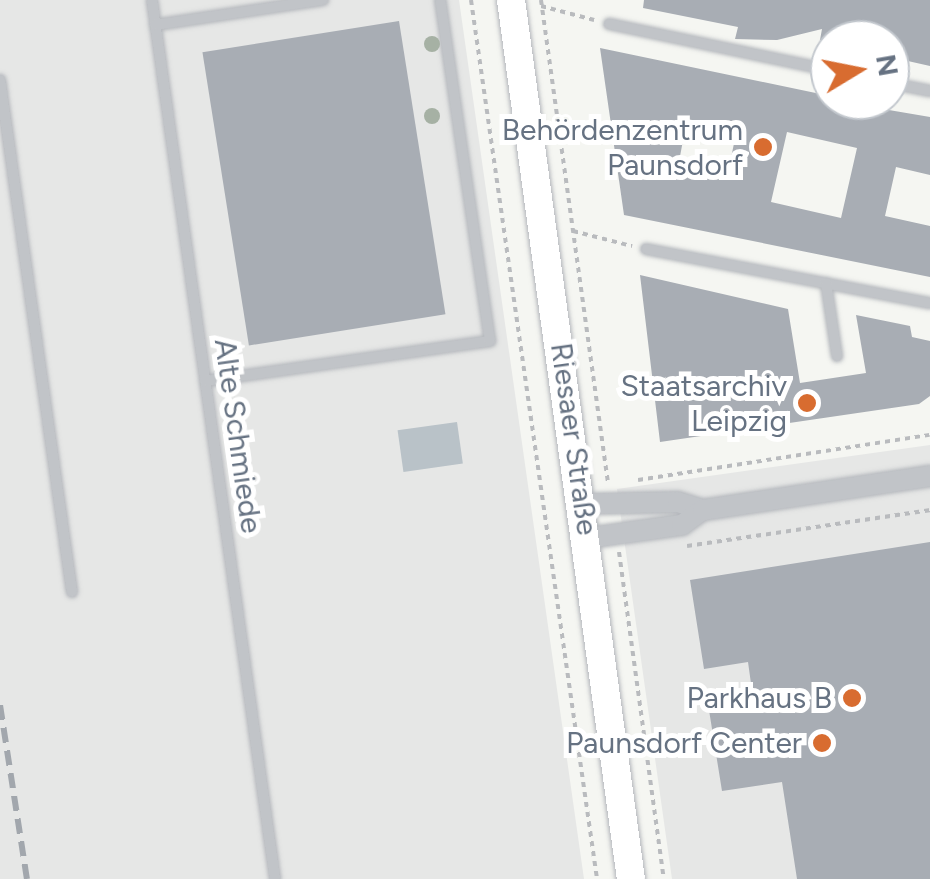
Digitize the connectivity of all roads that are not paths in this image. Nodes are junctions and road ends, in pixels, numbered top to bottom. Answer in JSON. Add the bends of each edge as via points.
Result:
{"nodes":[{"id":1,"x":152,"y":0,"type":"edge"},
{"id":2,"x":323,"y":0,"type":"edge"},
{"id":3,"x":440,"y":0,"type":"edge"},
{"id":4,"x":511,"y":0,"type":"edge"},
{"id":5,"x":608,"y":24,"type":"road end"},
{"id":6,"x":156,"y":26,"type":"junction"},
{"id":7,"x":810,"y":66,"type":"edge"},
{"id":8,"x":0,"y":80,"type":"edge"},
{"id":9,"x":646,"y":249,"type":"road end"},
{"id":10,"x":826,"y":284,"type":"junction"},
{"id":11,"x":930,"y":303,"type":"edge"},
{"id":12,"x":837,"y":356,"type":"dead end"},
{"id":13,"x":205,"y":381,"type":"junction"},
{"id":14,"x":930,"y":476,"type":"edge"},
{"id":15,"x":583,"y":504,"type":"junction"},
{"id":16,"x":703,"y":510,"type":"junction"},
{"id":17,"x":588,"y":538,"type":"junction"},
{"id":18,"x":72,"y":592,"type":"dead end"},
{"id":19,"x":275,"y":879,"type":"edge"},
{"id":20,"x":631,"y":879,"type":"edge"}],
"edges":[{"from":1,"to":6,"type":"lane","name":"Alte Schmiede"},
{"from":2,"to":6,"type":"lane"},
{"from":3,"to":13,"type":"lane","via":[[490,341]]},
{"from":4,"to":15,"type":"main road","name":"Riesaer Straße"},
{"from":5,"to":7,"type":"lane"},
{"from":6,"to":13,"type":"lane","name":"Alte Schmiede"},
{"from":8,"to":18,"type":"lane"},
{"from":9,"to":10,"type":"lane"},
{"from":10,"to":11,"type":"lane"},
{"from":10,"to":12,"type":"lane"},
{"from":13,"to":19,"type":"lane","name":"Alte Schmiede"},
{"from":14,"to":16,"type":"street"},
{"from":15,"to":16,"type":"street","via":[[678,502]]},
{"from":15,"to":17,"type":"main road","name":"Riesaer Straße"},
{"from":16,"to":17,"type":"street","via":[[682,525]]},
{"from":17,"to":20,"type":"main road","name":"Riesaer Straße"}]}
